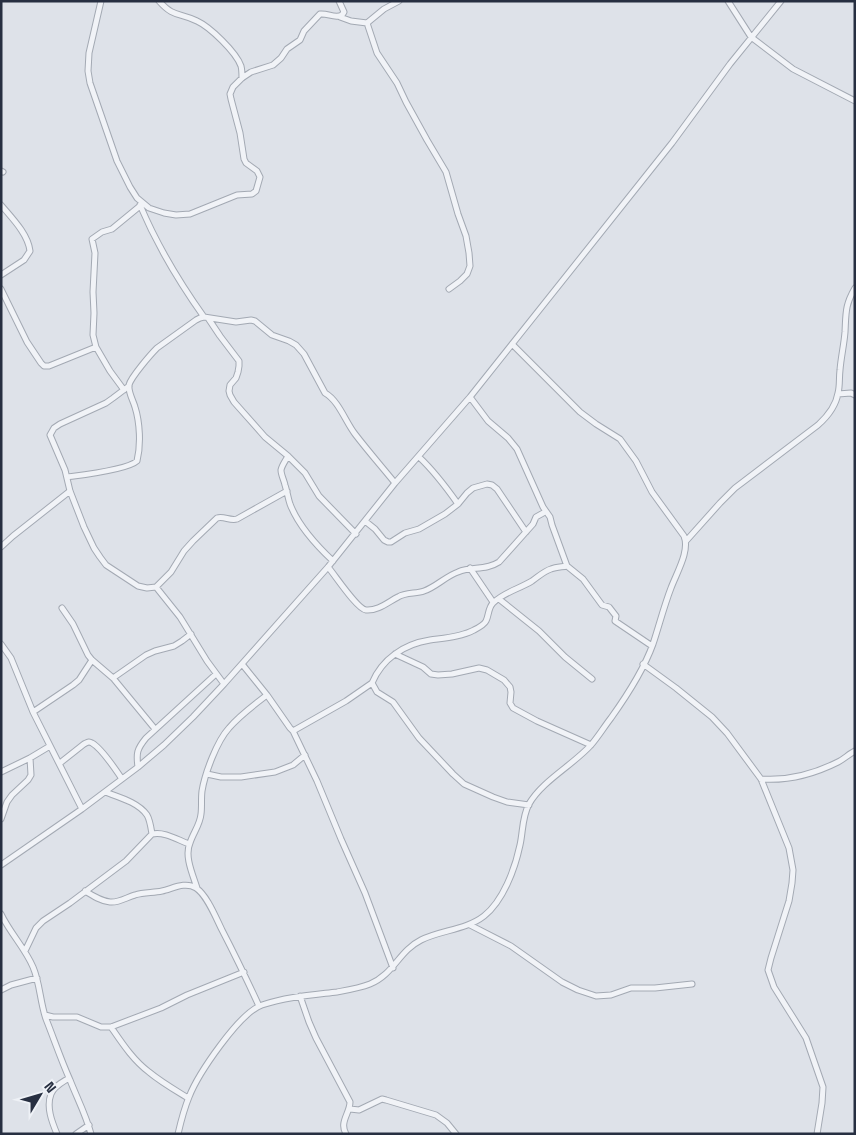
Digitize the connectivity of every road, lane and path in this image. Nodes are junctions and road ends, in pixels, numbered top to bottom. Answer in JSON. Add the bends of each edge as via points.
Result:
{"nodes":[{"id":1,"x":100,"y":1,"type":"edge"},
{"id":2,"x":159,"y":1,"type":"edge"},
{"id":3,"x":340,"y":1,"type":"edge"},
{"id":4,"x":399,"y":1,"type":"edge"},
{"id":5,"x":728,"y":1,"type":"edge"},
{"id":6,"x":781,"y":1,"type":"edge"},
{"id":7,"x":340,"y":16,"type":"junction"},
{"id":8,"x":367,"y":23,"type":"junction"},
{"id":9,"x":751,"y":37,"type":"junction"},
{"id":10,"x":242,"y":78,"type":"junction"},
{"id":11,"x":855,"y":101,"type":"edge"},
{"id":12,"x":137,"y":198,"type":"junction"},
{"id":13,"x":1,"y":205,"type":"edge"},
{"id":14,"x":140,"y":206,"type":"junction"},
{"id":15,"x":1,"y":275,"type":"edge"},
{"id":16,"x":855,"y":288,"type":"edge"},
{"id":17,"x":1,"y":289,"type":"edge"},
{"id":18,"x":449,"y":289,"type":"dead end"},
{"id":19,"x":206,"y":318,"type":"junction"},
{"id":20,"x":512,"y":344,"type":"junction"},
{"id":21,"x":96,"y":347,"type":"junction"},
{"id":22,"x":129,"y":386,"type":"junction"},
{"id":23,"x":124,"y":390,"type":"junction"},
{"id":24,"x":838,"y":394,"type":"junction"},
{"id":25,"x":855,"y":396,"type":"edge"},
{"id":26,"x":470,"y":397,"type":"junction"},
{"id":27,"x":288,"y":456,"type":"junction"},
{"id":28,"x":419,"y":457,"type":"junction"},
{"id":29,"x":67,"y":478,"type":"junction"},
{"id":30,"x":396,"y":483,"type":"junction"},
{"id":31,"x":70,"y":491,"type":"junction"},
{"id":32,"x":287,"y":491,"type":"junction"},
{"id":33,"x":458,"y":504,"type":"junction"},
{"id":34,"x":545,"y":512,"type":"junction"},
{"id":35,"x":365,"y":521,"type":"junction"},
{"id":36,"x":526,"y":532,"type":"junction"},
{"id":37,"x":356,"y":534,"type":"junction"},
{"id":38,"x":686,"y":541,"type":"junction"},
{"id":39,"x":1,"y":547,"type":"edge"},
{"id":40,"x":333,"y":561,"type":"junction"},
{"id":41,"x":566,"y":566,"type":"junction"},
{"id":42,"x":328,"y":567,"type":"junction"},
{"id":43,"x":470,"y":568,"type":"junction"},
{"id":44,"x":156,"y":587,"type":"junction"},
{"id":45,"x":499,"y":599,"type":"junction"},
{"id":46,"x":493,"y":602,"type":"junction"},
{"id":47,"x":62,"y":608,"type":"dead end"},
{"id":48,"x":191,"y":634,"type":"junction"},
{"id":49,"x":1,"y":644,"type":"edge"},
{"id":50,"x":652,"y":646,"type":"junction"},
{"id":51,"x":4,"y":652,"type":"edge"},
{"id":52,"x":394,"y":654,"type":"junction"},
{"id":53,"x":92,"y":660,"type":"junction"},
{"id":54,"x":242,"y":664,"type":"junction"},
{"id":55,"x":644,"y":664,"type":"junction"},
{"id":56,"x":216,"y":674,"type":"junction"},
{"id":57,"x":113,"y":678,"type":"junction"},
{"id":58,"x":592,"y":679,"type":"dead end"},
{"id":59,"x":372,"y":683,"type":"junction"},
{"id":60,"x":224,"y":684,"type":"junction"},
{"id":61,"x":267,"y":695,"type":"junction"},
{"id":62,"x":33,"y":712,"type":"junction"},
{"id":63,"x":155,"y":728,"type":"junction"},
{"id":64,"x":293,"y":731,"type":"junction"},
{"id":65,"x":591,"y":745,"type":"junction"},
{"id":66,"x":50,"y":746,"type":"junction"},
{"id":67,"x":855,"y":751,"type":"edge"},
{"id":68,"x":305,"y":755,"type":"junction"},
{"id":69,"x":30,"y":758,"type":"junction"},
{"id":70,"x":60,"y":763,"type":"junction"},
{"id":71,"x":138,"y":767,"type":"junction"},
{"id":72,"x":1,"y":772,"type":"edge"},
{"id":73,"x":207,"y":774,"type":"junction"},
{"id":74,"x":122,"y":779,"type":"junction"},
{"id":75,"x":761,"y":779,"type":"junction"},
{"id":76,"x":105,"y":792,"type":"junction"},
{"id":77,"x":529,"y":805,"type":"junction"},
{"id":78,"x":82,"y":809,"type":"junction"},
{"id":79,"x":1,"y":819,"type":"edge"},
{"id":80,"x":152,"y":834,"type":"junction"},
{"id":81,"x":189,"y":844,"type":"junction"},
{"id":82,"x":1,"y":865,"type":"edge"},
{"id":83,"x":197,"y":888,"type":"junction"},
{"id":84,"x":85,"y":891,"type":"junction"},
{"id":85,"x":1,"y":914,"type":"edge"},
{"id":86,"x":470,"y":925,"type":"junction"},
{"id":87,"x":4,"y":926,"type":"edge"},
{"id":88,"x":25,"y":951,"type":"junction"},
{"id":89,"x":393,"y":968,"type":"junction"},
{"id":90,"x":244,"y":972,"type":"junction"},
{"id":91,"x":37,"y":978,"type":"junction"},
{"id":92,"x":692,"y":984,"type":"dead end"},
{"id":93,"x":1,"y":990,"type":"edge"},
{"id":94,"x":300,"y":996,"type":"junction"},
{"id":95,"x":260,"y":1006,"type":"junction"},
{"id":96,"x":45,"y":1015,"type":"junction"},
{"id":97,"x":111,"y":1027,"type":"junction"},
{"id":98,"x":69,"y":1078,"type":"junction"},
{"id":99,"x":188,"y":1098,"type":"junction"},
{"id":100,"x":350,"y":1109,"type":"junction"},
{"id":101,"x":89,"y":1125,"type":"junction"},
{"id":102,"x":57,"y":1134,"type":"edge"},
{"id":103,"x":76,"y":1134,"type":"edge"},
{"id":104,"x":91,"y":1134,"type":"edge"},
{"id":105,"x":178,"y":1134,"type":"edge"},
{"id":106,"x":346,"y":1134,"type":"edge"},
{"id":107,"x":456,"y":1134,"type":"edge"},
{"id":108,"x":817,"y":1134,"type":"edge"}],
"edges":[{"from":1,"to":12,"type":"street","via":[[89,53],[90,83],[117,161]]},
{"from":2,"to":10,"type":"street","via":[[169,12],[194,19],[210,30],[235,56],[241,66]]},
{"from":3,"to":7,"type":"street","via":[[344,12]]},
{"from":4,"to":8,"type":"street"},
{"from":5,"to":9,"type":"street"},
{"from":6,"to":9,"type":"street"},
{"from":7,"to":8,"type":"street"},
{"from":7,"to":10,"type":"street","via":[[320,14],[300,40],[287,49],[274,65]]},
{"from":8,"to":18,"type":"street","via":[[377,53],[446,172],[466,236],[470,266],[467,274]]},
{"from":9,"to":11,"type":"street","via":[[793,69]]},
{"from":9,"to":20,"type":"street","via":[[672,143]]},
{"from":10,"to":12,"type":"street","via":[[232,87],[230,94],[244,159],[260,177],[256,191],[190,214],[176,215],[150,208]]},
{"from":12,"to":14,"type":"street"},
{"from":13,"to":15,"type":"street","via":[[25,237],[30,251],[24,260]]},
{"from":14,"to":19,"type":"street","via":[[189,297]]},
{"from":14,"to":21,"type":"street","via":[[112,229],[92,239],[96,253],[93,335]]},
{"from":16,"to":24,"type":"street","via":[[846,309]]},
{"from":17,"to":21,"type":"street","via":[[27,342],[44,366]]},
{"from":19,"to":22,"type":"street","via":[[196,320],[157,348]]},
{"from":19,"to":27,"type":"street","via":[[239,361],[236,378],[230,385],[234,402],[265,437]]},
{"from":19,"to":30,"type":"street","via":[[256,321],[272,335],[296,345],[353,432]]},
{"from":20,"to":26,"type":"street"},
{"from":20,"to":38,"type":"street","via":[[580,412],[620,439]]},
{"from":21,"to":23,"type":"street"},
{"from":22,"to":23,"type":"street"},
{"from":22,"to":29,"type":"street","via":[[139,429],[138,461],[128,466]]},
{"from":23,"to":29,"type":"street","via":[[50,432]]},
{"from":24,"to":25,"type":"street","via":[[851,393]]},
{"from":24,"to":38,"type":"street","via":[[827,417],[735,488]]},
{"from":26,"to":28,"type":"street"},
{"from":26,"to":34,"type":"street","via":[[488,421],[517,448]]},
{"from":27,"to":32,"type":"street","via":[[281,473]]},
{"from":27,"to":37,"type":"street","via":[[305,473],[319,496]]},
{"from":28,"to":30,"type":"street"},
{"from":28,"to":33,"type":"street"},
{"from":29,"to":31,"type":"street"},
{"from":30,"to":35,"type":"street"},
{"from":31,"to":39,"type":"street"},
{"from":31,"to":44,"type":"street","via":[[94,548],[106,565],[138,586]]},
{"from":32,"to":40,"type":"street","via":[[297,518],[319,549]]},
{"from":32,"to":44,"type":"street","via":[[237,519],[217,518],[192,541],[171,572]]},
{"from":33,"to":35,"type":"street","via":[[425,526],[391,542],[384,540]]},
{"from":33,"to":36,"type":"street","via":[[474,488],[492,485]]},
{"from":34,"to":36,"type":"street","via":[[536,517]]},
{"from":34,"to":41,"type":"street","via":[[550,517]]},
{"from":35,"to":37,"type":"street"},
{"from":36,"to":43,"type":"street","via":[[499,562],[490,567]]},
{"from":37,"to":40,"type":"street"},
{"from":38,"to":50,"type":"street"},
{"from":40,"to":42,"type":"street"},
{"from":41,"to":45,"type":"street","via":[[552,568]]},
{"from":41,"to":50,"type":"street","via":[[583,579],[602,605],[609,607],[616,616],[615,621]]},
{"from":42,"to":43,"type":"street","via":[[353,600],[366,610],[388,604],[399,596],[424,591],[446,577]]},
{"from":42,"to":54,"type":"street"},
{"from":43,"to":46,"type":"street"},
{"from":44,"to":48,"type":"street"},
{"from":45,"to":46,"type":"street"},
{"from":45,"to":58,"type":"street"},
{"from":46,"to":52,"type":"street","via":[[486,621],[475,630],[427,640]]},
{"from":47,"to":53,"type":"street"},
{"from":48,"to":56,"type":"street"},
{"from":48,"to":57,"type":"street","via":[[174,646],[146,655]]},
{"from":49,"to":51,"type":"street"},
{"from":50,"to":55,"type":"street"},
{"from":51,"to":62,"type":"street","via":[[11,658]]},
{"from":52,"to":59,"type":"street","via":[[376,672]]},
{"from":52,"to":65,"type":"street","via":[[431,674],[452,674],[479,668],[487,670],[510,687],[513,708]]},
{"from":53,"to":57,"type":"street"},
{"from":53,"to":62,"type":"street","via":[[73,686]]},
{"from":54,"to":60,"type":"street"},
{"from":54,"to":61,"type":"street"},
{"from":55,"to":65,"type":"street"},
{"from":55,"to":75,"type":"street","via":[[712,717]]},
{"from":56,"to":60,"type":"street"},
{"from":56,"to":63,"type":"street"},
{"from":57,"to":63,"type":"street"},
{"from":59,"to":64,"type":"street"},
{"from":59,"to":77,"type":"street","via":[[377,692],[393,702],[418,738],[464,784],[500,800]]},
{"from":60,"to":71,"type":"street"},
{"from":61,"to":64,"type":"street"},
{"from":61,"to":73,"type":"street","via":[[228,728]]},
{"from":62,"to":66,"type":"street"},
{"from":63,"to":71,"type":"street","via":[[138,749]]},
{"from":64,"to":68,"type":"street"},
{"from":65,"to":77,"type":"street"},
{"from":66,"to":69,"type":"street"},
{"from":66,"to":70,"type":"street"},
{"from":67,"to":75,"type":"street","via":[[818,770],[784,780]]},
{"from":68,"to":73,"type":"street","via":[[293,765],[275,772],[241,777]]},
{"from":68,"to":89,"type":"street"},
{"from":69,"to":72,"type":"street"},
{"from":69,"to":79,"type":"street","via":[[28,780],[7,802]]},
{"from":70,"to":74,"type":"street","via":[[88,742],[99,750]]},
{"from":70,"to":78,"type":"street"},
{"from":71,"to":74,"type":"street"},
{"from":73,"to":81,"type":"street","via":[[200,822]]},
{"from":74,"to":76,"type":"street"},
{"from":75,"to":108,"type":"street","via":[[789,848],[793,870],[789,901],[768,970],[774,987],[806,1038],[823,1086]]},
{"from":76,"to":78,"type":"street"},
{"from":76,"to":80,"type":"street","via":[[143,811]]},
{"from":77,"to":86,"type":"street","via":[[521,844],[504,890],[494,906]]},
{"from":78,"to":82,"type":"street"},
{"from":80,"to":81,"type":"street","via":[[162,834]]},
{"from":80,"to":84,"type":"street","via":[[126,861]]},
{"from":81,"to":83,"type":"street","via":[[188,853]]},
{"from":83,"to":84,"type":"street","via":[[184,885],[115,902],[99,899]]},
{"from":83,"to":90,"type":"street","via":[[210,906]]},
{"from":84,"to":88,"type":"street","via":[[40,923]]},
{"from":85,"to":87,"type":"street"},
{"from":86,"to":89,"type":"street","via":[[420,940],[400,957]]},
{"from":86,"to":92,"type":"street","via":[[511,946],[562,982],[596,996],[631,988]]},
{"from":87,"to":88,"type":"street"},
{"from":88,"to":91,"type":"street"},
{"from":89,"to":94,"type":"street","via":[[370,984],[350,990]]},
{"from":90,"to":95,"type":"street"},
{"from":90,"to":97,"type":"street"},
{"from":91,"to":93,"type":"street"},
{"from":91,"to":96,"type":"street"},
{"from":94,"to":95,"type":"street"},
{"from":94,"to":100,"type":"street","via":[[316,1038],[350,1102]]},
{"from":95,"to":99,"type":"street","via":[[225,1039]]},
{"from":96,"to":97,"type":"street","via":[[77,1017],[101,1027]]},
{"from":96,"to":98,"type":"street"},
{"from":97,"to":99,"type":"street","via":[[148,1072]]},
{"from":98,"to":101,"type":"street"},
{"from":98,"to":102,"type":"street","via":[[51,1094],[51,1115]]},
{"from":99,"to":105,"type":"street"},
{"from":100,"to":106,"type":"street","via":[[343,1125]]},
{"from":100,"to":107,"type":"street","via":[[359,1110],[382,1099],[436,1115],[447,1122]]},
{"from":101,"to":103,"type":"street"},
{"from":101,"to":104,"type":"street"}]}
